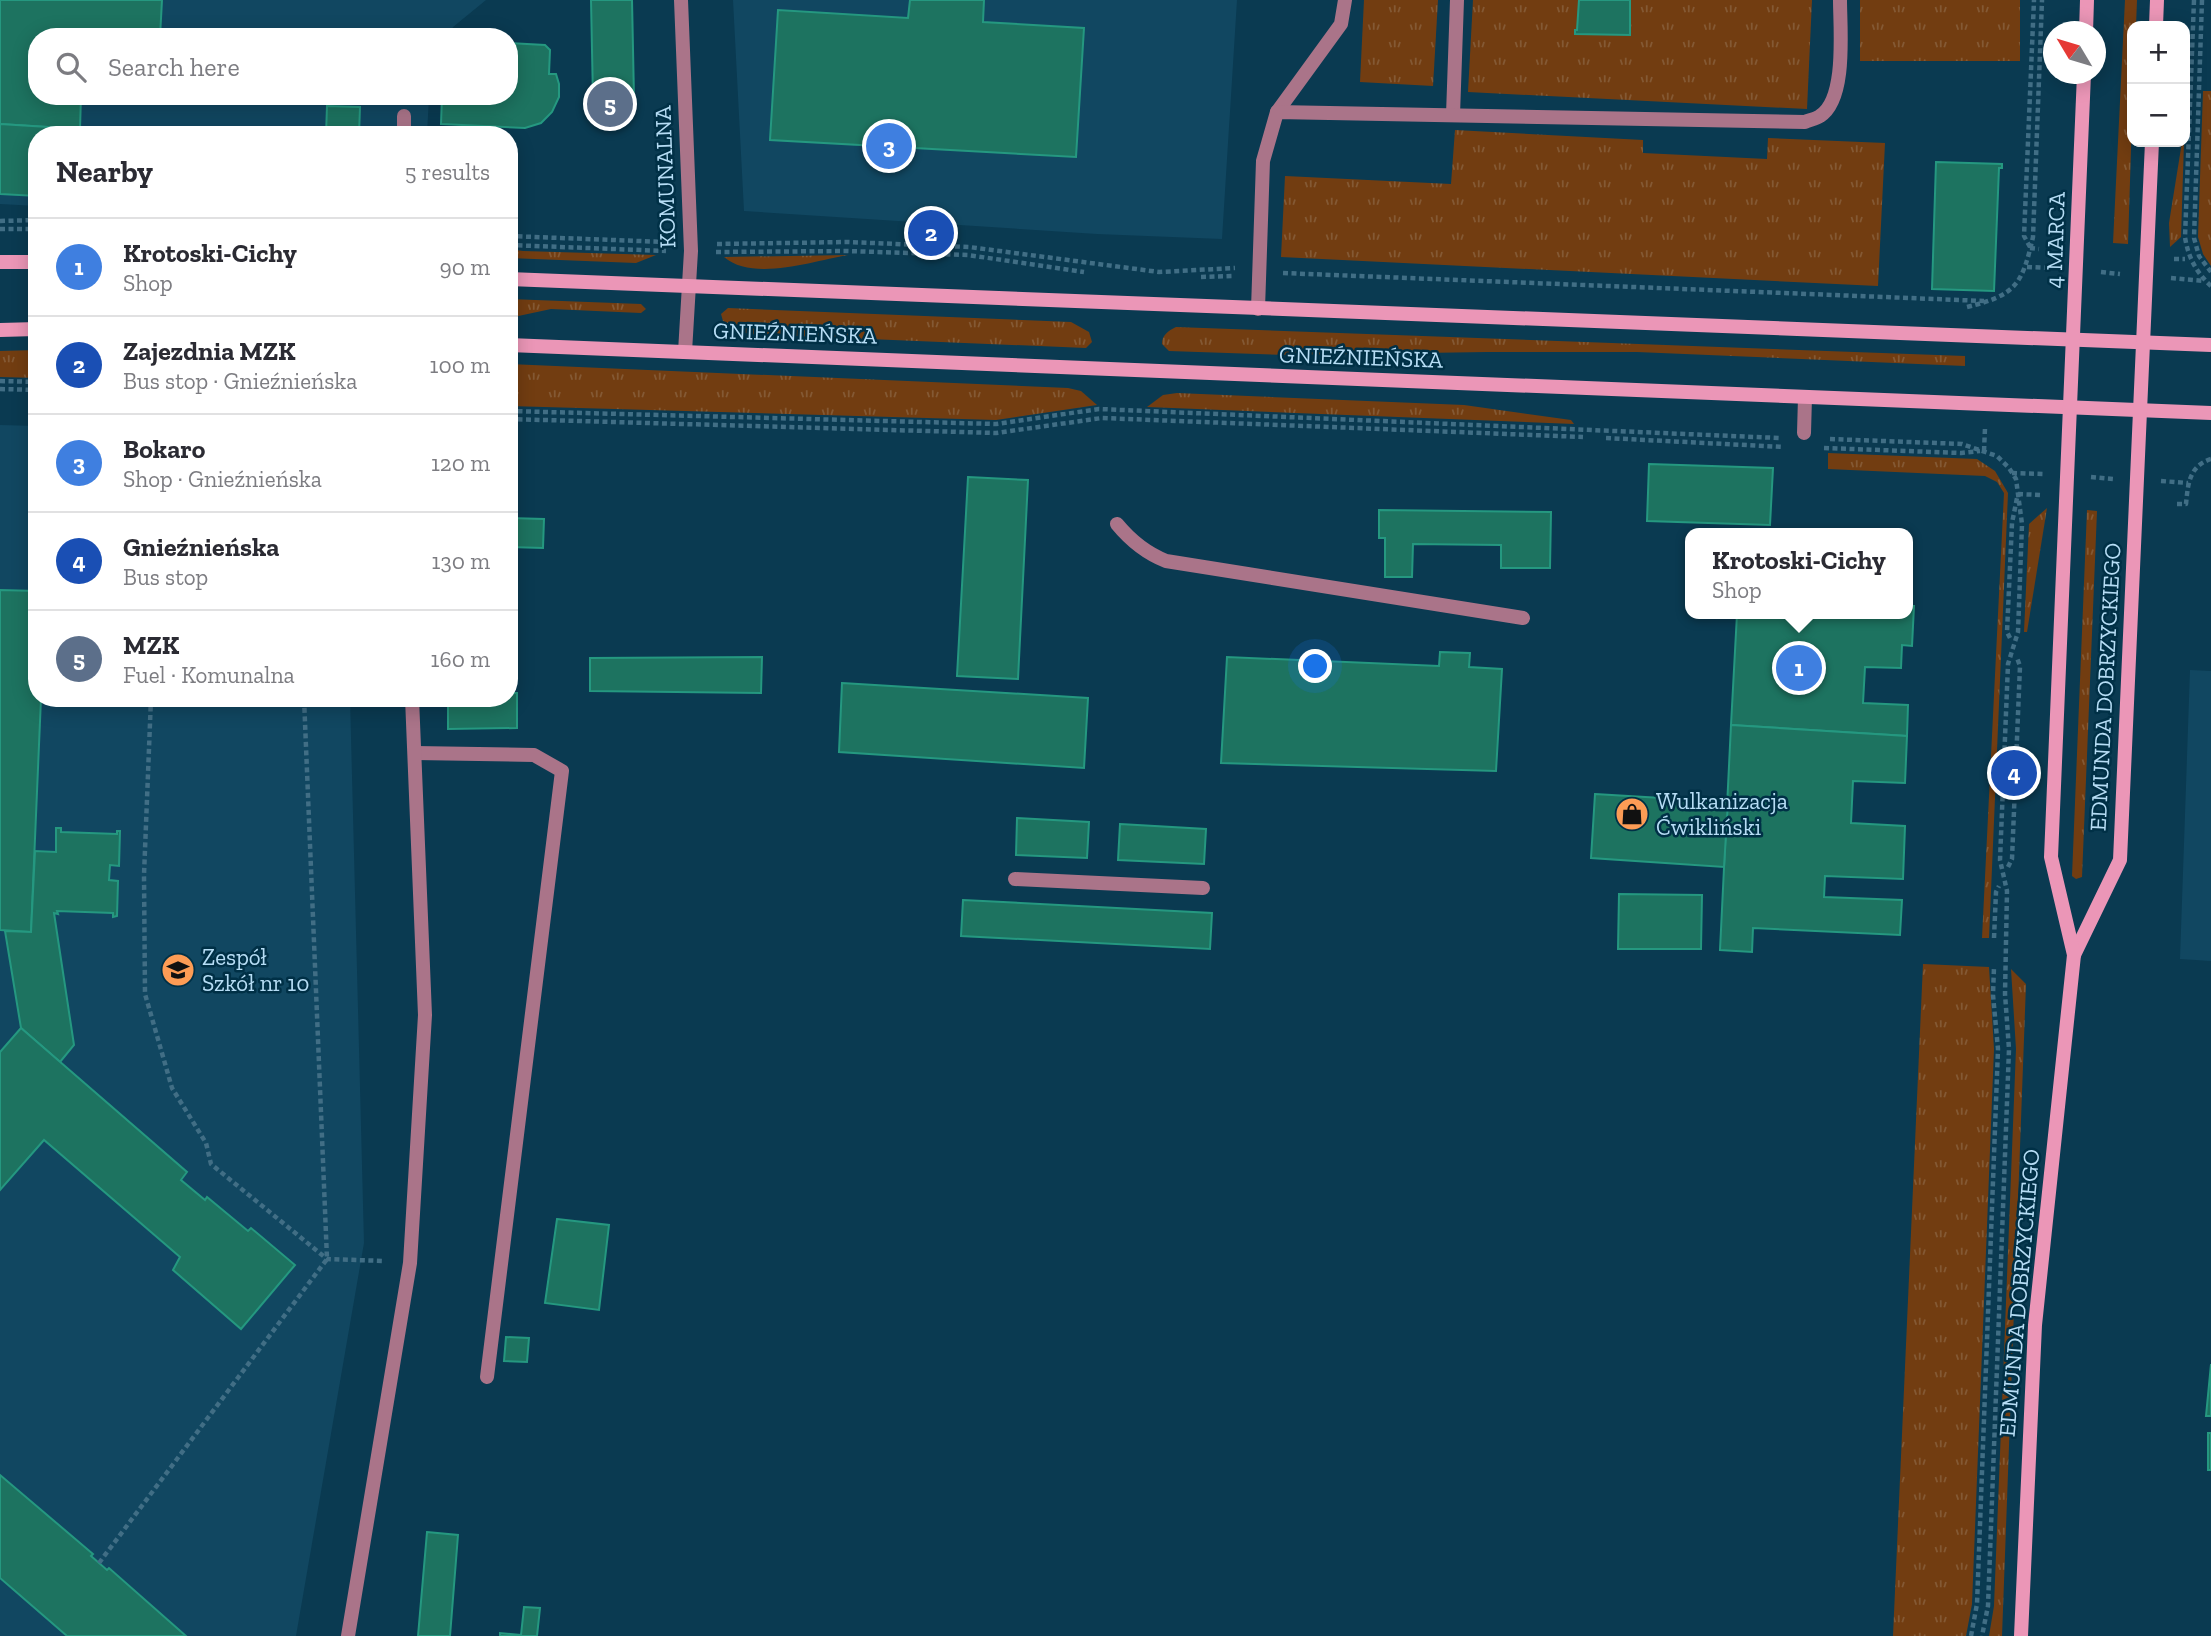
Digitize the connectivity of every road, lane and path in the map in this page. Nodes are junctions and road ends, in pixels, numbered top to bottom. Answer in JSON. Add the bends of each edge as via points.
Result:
{"nodes":[{"id":1,"x":681,"y":0,"type":"edge"},
{"id":2,"x":1345,"y":0,"type":"edge"},
{"id":3,"x":1457,"y":0,"type":"edge"},
{"id":4,"x":1840,"y":0,"type":"edge"},
{"id":5,"x":2034,"y":0,"type":"edge"},
{"id":6,"x":2042,"y":0,"type":"edge"},
{"id":7,"x":2087,"y":0,"type":"edge"},
{"id":8,"x":2157,"y":0,"type":"edge"},
{"id":9,"x":2194,"y":0,"type":"edge"},
{"id":10,"x":2202,"y":0,"type":"edge"},
{"id":11,"x":2086,"y":21,"type":"edge"},
{"id":12,"x":2156,"y":21,"type":"edge"},
{"id":13,"x":2084,"y":84,"type":"edge"},
{"id":14,"x":1278,"y":111,"type":"junction"},
{"id":15,"x":1453,"y":115,"type":"junction"},
{"id":16,"x":404,"y":116,"type":"dead end"},
{"id":17,"x":404,"y":126,"type":"edge"},
{"id":18,"x":2152,"y":147,"type":"edge"},
{"id":19,"x":28,"y":220,"type":"edge"},
{"id":20,"x":0,"y":221,"type":"edge"},
{"id":21,"x":0,"y":229,"type":"edge"},
{"id":22,"x":28,"y":229,"type":"edge"},
{"id":23,"x":518,"y":236,"type":"edge"},
{"id":24,"x":666,"y":242,"type":"dead end"},
{"id":25,"x":714,"y":244,"type":"dead end"},
{"id":26,"x":518,"y":245,"type":"edge"},
{"id":27,"x":2030,"y":248,"type":"junction"},
{"id":28,"x":2039,"y":249,"type":"dead end"},
{"id":29,"x":660,"y":250,"type":"dead end"},
{"id":30,"x":719,"y":252,"type":"dead end"},
{"id":31,"x":2174,"y":259,"type":"dead end"},
{"id":32,"x":2185,"y":260,"type":"dead end"},
{"id":33,"x":0,"y":262,"type":"edge"},
{"id":34,"x":28,"y":262,"type":"edge"},
{"id":35,"x":2027,"y":267,"type":"junction"},
{"id":36,"x":2035,"y":267,"type":"dead end"},
{"id":37,"x":1240,"y":268,"type":"dead end"},
{"id":38,"x":2211,"y":272,"type":"edge"},
{"id":39,"x":1280,"y":273,"type":"dead end"},
{"id":40,"x":1095,"y":274,"type":"dead end"},
{"id":41,"x":1234,"y":276,"type":"dead end"},
{"id":42,"x":1199,"y":277,"type":"dead end"},
{"id":43,"x":518,"y":279,"type":"edge"},
{"id":44,"x":2185,"y":279,"type":"dead end"},
{"id":45,"x":2205,"y":281,"type":"junction"},
{"id":46,"x":689,"y":286,"type":"junction"},
{"id":47,"x":2211,"y":286,"type":"edge"},
{"id":48,"x":1989,"y":301,"type":"junction"},
{"id":49,"x":1258,"y":309,"type":"junction"},
{"id":50,"x":1989,"y":311,"type":"dead end"},
{"id":51,"x":28,"y":329,"type":"edge"},
{"id":52,"x":0,"y":330,"type":"edge"},
{"id":53,"x":2073,"y":340,"type":"junction"},
{"id":54,"x":2144,"y":343,"type":"junction"},
{"id":55,"x":518,"y":345,"type":"edge"},
{"id":56,"x":2211,"y":345,"type":"edge"},
{"id":57,"x":685,"y":352,"type":"junction"},
{"id":58,"x":0,"y":381,"type":"edge"},
{"id":59,"x":28,"y":382,"type":"edge"},
{"id":60,"x":0,"y":389,"type":"edge"},
{"id":61,"x":28,"y":390,"type":"edge"},
{"id":62,"x":1805,"y":397,"type":"junction"},
{"id":63,"x":2070,"y":408,"type":"junction"},
{"id":64,"x":2140,"y":410,"type":"junction"},
{"id":65,"x":518,"y":411,"type":"edge"},
{"id":66,"x":2211,"y":413,"type":"edge"},
{"id":67,"x":518,"y":419,"type":"edge"},
{"id":68,"x":1612,"y":430,"type":"dead end"},
{"id":69,"x":1804,"y":433,"type":"dead end"},
{"id":70,"x":1583,"y":438,"type":"dead end"},
{"id":71,"x":1606,"y":438,"type":"dead end"},
{"id":72,"x":1984,"y":441,"type":"dead end"},
{"id":73,"x":1795,"y":447,"type":"dead end"},
{"id":74,"x":1821,"y":448,"type":"dead end"},
{"id":75,"x":1984,"y":451,"type":"junction"},
{"id":76,"x":2211,"y":459,"type":"edge"},
{"id":77,"x":2012,"y":473,"type":"junction"},
{"id":78,"x":2035,"y":474,"type":"dead end"},
{"id":79,"x":2180,"y":482,"type":"dead end"},
{"id":80,"x":2188,"y":483,"type":"junction"},
{"id":81,"x":2018,"y":494,"type":"junction"},
{"id":82,"x":2045,"y":496,"type":"dead end"},
{"id":83,"x":2177,"y":504,"type":"dead end"},
{"id":84,"x":1117,"y":524,"type":"dead end"},
{"id":85,"x":1522,"y":618,"type":"dead end"},
{"id":86,"x":2010,"y":638,"type":"dead end"},
{"id":87,"x":2017,"y":658,"type":"dead end"},
{"id":88,"x":151,"y":707,"type":"edge"},
{"id":89,"x":304,"y":707,"type":"edge"},
{"id":90,"x":412,"y":707,"type":"edge"},
{"id":91,"x":415,"y":753,"type":"junction"},
{"id":92,"x":2008,"y":867,"type":"dead end"},
{"id":93,"x":1015,"y":879,"type":"dead end"},
{"id":94,"x":1999,"y":886,"type":"dead end"},
{"id":95,"x":1203,"y":888,"type":"dead end"},
{"id":96,"x":1994,"y":938,"type":"dead end"},
{"id":97,"x":2074,"y":955,"type":"junction"},
{"id":98,"x":1994,"y":967,"type":"dead end"},
{"id":99,"x":327,"y":1259,"type":"junction"},
{"id":100,"x":383,"y":1261,"type":"dead end"},
{"id":101,"x":487,"y":1377,"type":"dead end"},
{"id":102,"x":99,"y":1563,"type":"dead end"},
{"id":103,"x":348,"y":1636,"type":"edge"},
{"id":104,"x":1971,"y":1636,"type":"edge"},
{"id":105,"x":1982,"y":1636,"type":"edge"},
{"id":106,"x":2021,"y":1636,"type":"edge"}],
"edges":[{"from":1,"to":46,"type":"street","name":"KOMUNALNA"},
{"from":2,"to":14,"type":"street","via":[[1341,24]]},
{"from":3,"to":15,"type":"street"},
{"from":4,"to":15,"type":"street","via":[[1839,82],[1821,116],[1804,122]]},
{"from":5,"to":27,"type":"path","via":[[2024,236]]},
{"from":6,"to":27,"type":"path"},
{"from":7,"to":11,"type":"street"},
{"from":8,"to":12,"type":"street"},
{"from":9,"to":45,"type":"path","via":[[2185,237],[2191,260]]},
{"from":10,"to":38,"type":"path","via":[[2194,238],[2200,261]]},
{"from":13,"to":53,"type":"street","name":"4 MARCA"},
{"from":14,"to":15,"type":"street"},
{"from":14,"to":49,"type":"street","via":[[1263,161]]},
{"from":16,"to":17,"type":"street"},
{"from":18,"to":54,"type":"street"},
{"from":19,"to":20,"type":"path"},
{"from":21,"to":22,"type":"path"},
{"from":23,"to":24,"type":"path"},
{"from":25,"to":37,"type":"path","via":[[848,242],[969,247],[1159,272]]},
{"from":26,"to":29,"type":"path"},
{"from":27,"to":28,"type":"path"},
{"from":27,"to":35,"type":"path"},
{"from":30,"to":40,"type":"path","via":[[968,255]]},
{"from":31,"to":32,"type":"path"},
{"from":33,"to":34,"type":"street"},
{"from":35,"to":36,"type":"path"},
{"from":35,"to":48,"type":"path","via":[[2011,289]]},
{"from":39,"to":48,"type":"path"},
{"from":41,"to":42,"type":"path"},
{"from":43,"to":46,"type":"street","name":"GNIEŹNIEŃSKA"},
{"from":44,"to":45,"type":"path"},
{"from":45,"to":47,"type":"path"},
{"from":46,"to":49,"type":"street","name":"GNIEŹNIEŃSKA"},
{"from":46,"to":57,"type":"street","name":"KOMUNALNA"},
{"from":48,"to":50,"type":"path"},
{"from":49,"to":53,"type":"street","name":"GNIEŹNIEŃSKA"},
{"from":51,"to":52,"type":"street"},
{"from":53,"to":54,"type":"street","name":"GNIEŹNIEŃSKA"},
{"from":53,"to":63,"type":"street","name":"4 MARCA"},
{"from":54,"to":56,"type":"street","name":"GNIEŹNIEŃSKA"},
{"from":54,"to":64,"type":"street"},
{"from":55,"to":57,"type":"street","name":"GNIEŹNIEŃSKA"},
{"from":57,"to":62,"type":"street","name":"GNIEŹNIEŃSKA"},
{"from":58,"to":59,"type":"path"},
{"from":60,"to":61,"type":"path"},
{"from":62,"to":63,"type":"street","name":"GNIEŹNIEŃSKA"},
{"from":62,"to":69,"type":"street"},
{"from":63,"to":64,"type":"street","name":"GNIEŹNIEŃSKA"},
{"from":63,"to":97,"type":"street","name":"EDMUNDA DOBRZYCKIEGO","via":[[2051,857]]},
{"from":64,"to":66,"type":"street","name":"GNIEŹNIEŃSKA"},
{"from":64,"to":97,"type":"street","name":"EDMUNDA DOBRZYCKIEGO","via":[[2120,860]]},
{"from":65,"to":68,"type":"path","via":[[996,424],[1099,409]]},
{"from":67,"to":70,"type":"path","via":[[996,433],[1102,418]]},
{"from":71,"to":73,"type":"path"},
{"from":72,"to":75,"type":"path"},
{"from":74,"to":75,"type":"path"},
{"from":75,"to":77,"type":"path","via":[[1997,456]]},
{"from":76,"to":80,"type":"path","via":[[2192,471]]},
{"from":77,"to":78,"type":"path"},
{"from":77,"to":81,"type":"path"},
{"from":79,"to":80,"type":"path"},
{"from":80,"to":83,"type":"path","via":[[2186,504]]},
{"from":81,"to":82,"type":"path"},
{"from":81,"to":86,"type":"path","via":[[2012,523]]},
{"from":81,"to":105,"type":"path","via":[[2022,524],[2018,632],[2008,664],[2000,860],[2007,891],[2004,995],[2010,1049],[1988,1605]]},
{"from":84,"to":85,"type":"street","via":[[1130,540],[1166,561]]},
{"from":87,"to":92,"type":"path","via":[[2012,859]]},
{"from":88,"to":99,"type":"path","via":[[145,994],[172,1087],[206,1143],[211,1164]]},
{"from":89,"to":99,"type":"path"},
{"from":90,"to":91,"type":"street"},
{"from":91,"to":101,"type":"street","via":[[534,755],[562,771]]},
{"from":91,"to":103,"type":"street","via":[[425,1015],[410,1262]]},
{"from":93,"to":95,"type":"street"},
{"from":94,"to":96,"type":"path"},
{"from":97,"to":106,"type":"street","name":"EDMUNDA DOBRZYCKIEGO","via":[[2035,1325]]},
{"from":98,"to":104,"type":"path","via":[[1998,1049],[1977,1604]]},
{"from":99,"to":100,"type":"path"},
{"from":99,"to":102,"type":"path"}]}
